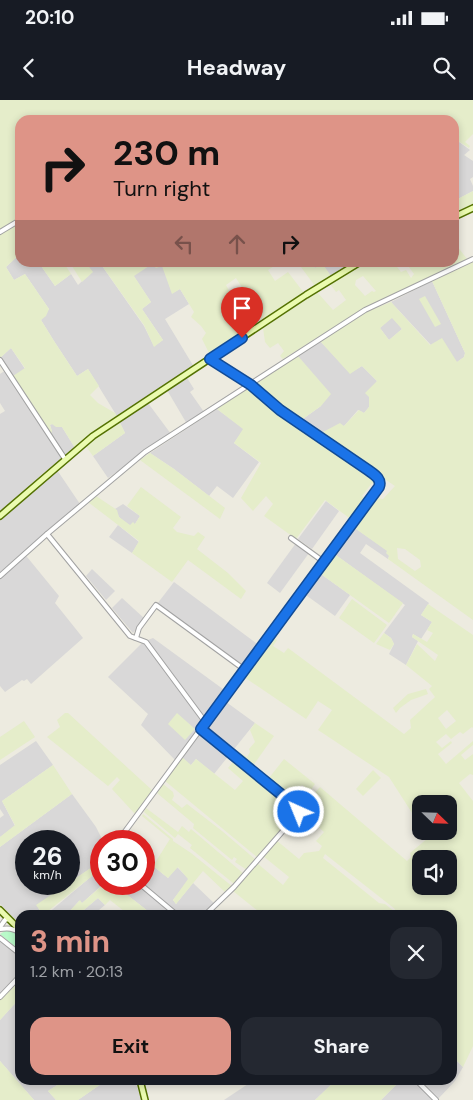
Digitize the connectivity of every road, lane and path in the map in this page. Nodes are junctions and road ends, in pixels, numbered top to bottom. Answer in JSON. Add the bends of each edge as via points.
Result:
{"nodes":[{"id":1,"x":473,"y":208,"type":"edge"},
{"id":2,"x":459,"y":215,"type":"edge"},
{"id":3,"x":15,"y":223,"type":"edge"},
{"id":4,"x":0,"y":232,"type":"edge"},
{"id":5,"x":473,"y":259,"type":"edge"},
{"id":6,"x":459,"y":266,"type":"edge"},
{"id":7,"x":352,"y":267,"type":"edge"},
{"id":8,"x":456,"y":267,"type":"edge"},
{"id":9,"x":210,"y":359,"type":"junction"},
{"id":10,"x":0,"y":360,"type":"edge"},
{"id":11,"x":251,"y":385,"type":"junction"},
{"id":12,"x":65,"y":459,"type":"junction"},
{"id":13,"x":0,"y":516,"type":"edge"},
{"id":14,"x":47,"y":534,"type":"junction"},
{"id":15,"x":291,"y":538,"type":"dead end"},
{"id":16,"x":324,"y":562,"type":"junction"},
{"id":17,"x":0,"y":576,"type":"edge"},
{"id":18,"x":136,"y":638,"type":"junction"},
{"id":19,"x":245,"y":670,"type":"junction"},
{"id":20,"x":206,"y":723,"type":"junction"},
{"id":21,"x":201,"y":729,"type":"junction"},
{"id":22,"x":126,"y":830,"type":"edge"},
{"id":23,"x":153,"y":895,"type":"edge"},
{"id":24,"x":0,"y":910,"type":"edge"},
{"id":25,"x":171,"y":910,"type":"edge"},
{"id":26,"x":210,"y":910,"type":"edge"},
{"id":27,"x":8,"y":919,"type":"junction"},
{"id":28,"x":15,"y":926,"type":"edge"},
{"id":29,"x":0,"y":928,"type":"edge"},
{"id":30,"x":15,"y":929,"type":"edge"},
{"id":31,"x":0,"y":938,"type":"edge"},
{"id":32,"x":15,"y":950,"type":"edge"},
{"id":33,"x":15,"y":981,"type":"edge"},
{"id":34,"x":0,"y":997,"type":"edge"},
{"id":35,"x":141,"y":1085,"type":"edge"},
{"id":36,"x":421,"y":1085,"type":"edge"},
{"id":37,"x":145,"y":1100,"type":"edge"},
{"id":38,"x":436,"y":1100,"type":"edge"}],
"edges":[{"from":1,"to":2,"type":"street"},
{"from":3,"to":4,"type":"street"},
{"from":5,"to":6,"type":"street"},
{"from":7,"to":9,"type":"street"},
{"from":8,"to":11,"type":"street","via":[[365,310]]},
{"from":9,"to":11,"type":"street"},
{"from":9,"to":12,"type":"street","via":[[93,436]]},
{"from":10,"to":12,"type":"street"},
{"from":11,"to":14,"type":"street","via":[[145,452]]},
{"from":11,"to":16,"type":"street","via":[[280,410],[379,479],[379,487]]},
{"from":12,"to":13,"type":"street"},
{"from":14,"to":17,"type":"street"},
{"from":14,"to":18,"type":"street","via":[[130,636]]},
{"from":15,"to":16,"type":"street"},
{"from":16,"to":19,"type":"street"},
{"from":18,"to":19,"type":"street","via":[[139,628],[156,605]]},
{"from":18,"to":20,"type":"street","via":[[146,642]]},
{"from":19,"to":20,"type":"street"},
{"from":20,"to":21,"type":"street"},
{"from":21,"to":22,"type":"street"},
{"from":21,"to":26,"type":"street","via":[[299,810],[234,887]]},
{"from":23,"to":25,"type":"street"},
{"from":24,"to":27,"type":"street"},
{"from":27,"to":28,"type":"street"},
{"from":27,"to":29,"type":"street"},
{"from":29,"to":30,"type":"street"},
{"from":31,"to":32,"type":"street"},
{"from":33,"to":34,"type":"street"},
{"from":35,"to":37,"type":"street"},
{"from":36,"to":38,"type":"street"}]}
